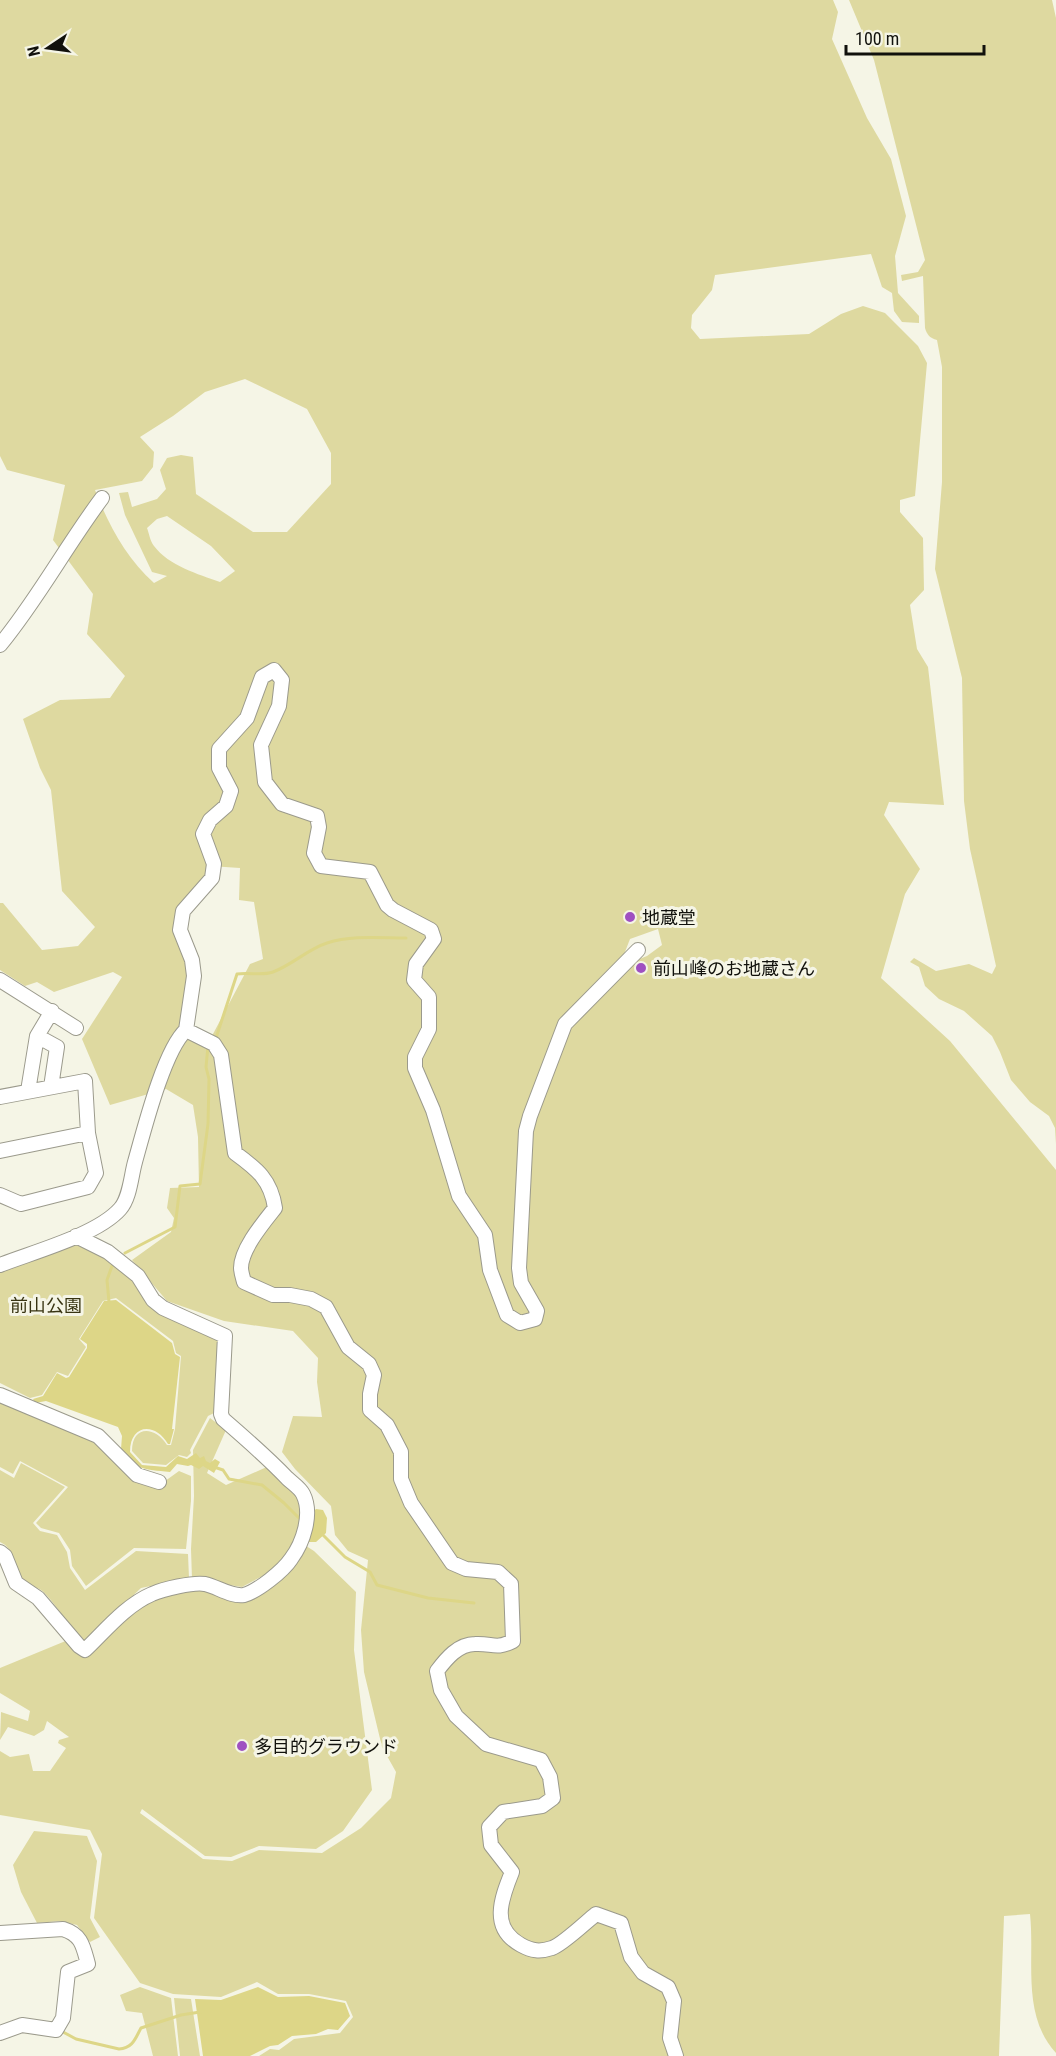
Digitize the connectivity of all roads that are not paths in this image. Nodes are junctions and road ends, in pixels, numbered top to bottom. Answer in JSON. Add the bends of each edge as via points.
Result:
{"nodes":[{"id":1,"x":102,"y":498,"type":"dead end"},
{"id":2,"x":0,"y":645,"type":"edge"},
{"id":3,"x":638,"y":950,"type":"dead end"},
{"id":4,"x":0,"y":980,"type":"edge"},
{"id":5,"x":52,"y":1011,"type":"junction"},
{"id":6,"x":76,"y":1028,"type":"dead end"},
{"id":7,"x":186,"y":1030,"type":"junction"},
{"id":8,"x":37,"y":1036,"type":"junction"},
{"id":9,"x":51,"y":1087,"type":"junction"},
{"id":10,"x":28,"y":1091,"type":"junction"},
{"id":11,"x":0,"y":1097,"type":"edge"},
{"id":12,"x":88,"y":1133,"type":"junction"},
{"id":13,"x":0,"y":1150,"type":"edge"},
{"id":14,"x":0,"y":1195,"type":"edge"},
{"id":15,"x":76,"y":1236,"type":"junction"},
{"id":16,"x":0,"y":1264,"type":"edge"},
{"id":17,"x":0,"y":1395,"type":"edge"},
{"id":18,"x":159,"y":1482,"type":"dead end"},
{"id":19,"x":0,"y":1552,"type":"edge"},
{"id":20,"x":0,"y":1933,"type":"edge"},
{"id":21,"x":0,"y":2033,"type":"edge"},
{"id":22,"x":676,"y":2056,"type":"edge"}],
"edges":[{"from":1,"to":2,"type":"street"},
{"from":3,"to":7,"type":"street","via":[[565,1023],[530,1116],[519,1268],[521,1283],[537,1311],[535,1319],[520,1323],[507,1315],[490,1270],[485,1235],[459,1196],[433,1110],[415,1068],[415,1057],[429,1029],[429,997],[414,980],[416,964],[434,939],[431,930],[387,905],[370,872],[321,866],[314,854],[317,816],[282,804],[266,782],[261,745],[279,706],[282,680],[274,670],[262,677],[248,718],[219,749],[219,768],[231,791],[226,806],[210,820],[204,834],[214,864],[212,878],[183,911],[180,930],[194,976]]},
{"from":4,"to":5,"type":"street"},
{"from":5,"to":6,"type":"street"},
{"from":5,"to":8,"type":"street"},
{"from":7,"to":15,"type":"street","via":[[177,1038],[161,1076],[121,1208],[98,1226]]},
{"from":7,"to":22,"type":"street","via":[[205,1038],[220,1051],[235,1153],[257,1169],[273,1192],[275,1208],[248,1247],[241,1266],[244,1282],[273,1295],[311,1299],[326,1307],[348,1347],[369,1364],[374,1375],[370,1410],[387,1425],[401,1452],[401,1479],[417,1513],[452,1563],[466,1569],[498,1572],[511,1584],[513,1641],[501,1647],[473,1643],[449,1654],[436,1671],[441,1690],[456,1716],[486,1744],[541,1760],[550,1777],[554,1798],[542,1806],[503,1812],[489,1827],[491,1845],[512,1872],[502,1897],[501,1919],[512,1940],[533,1951],[554,1948],[596,1914],[621,1923],[631,1957],[643,1974],[668,1987],[674,2001],[670,2038]]},
{"from":8,"to":9,"type":"street","via":[[57,1047]]},
{"from":8,"to":10,"type":"street"},
{"from":9,"to":10,"type":"street"},
{"from":9,"to":12,"type":"street","via":[[85,1081]]},
{"from":10,"to":11,"type":"street"},
{"from":12,"to":13,"type":"street"},
{"from":12,"to":14,"type":"street","via":[[96,1173],[88,1187],[21,1204]]},
{"from":15,"to":16,"type":"street"},
{"from":15,"to":19,"type":"street","via":[[108,1252],[138,1276],[163,1308],[225,1336],[223,1419],[303,1494],[307,1519],[287,1565],[250,1593],[229,1593],[194,1584],[152,1594],[124,1613],[85,1650],[38,1598],[16,1583]]},
{"from":17,"to":18,"type":"street","via":[[98,1436],[137,1475]]},
{"from":20,"to":21,"type":"street","via":[[63,1929],[72,1932],[78,1937],[88,1964],[68,1972],[63,2018],[56,2030],[22,2025]]}]}
